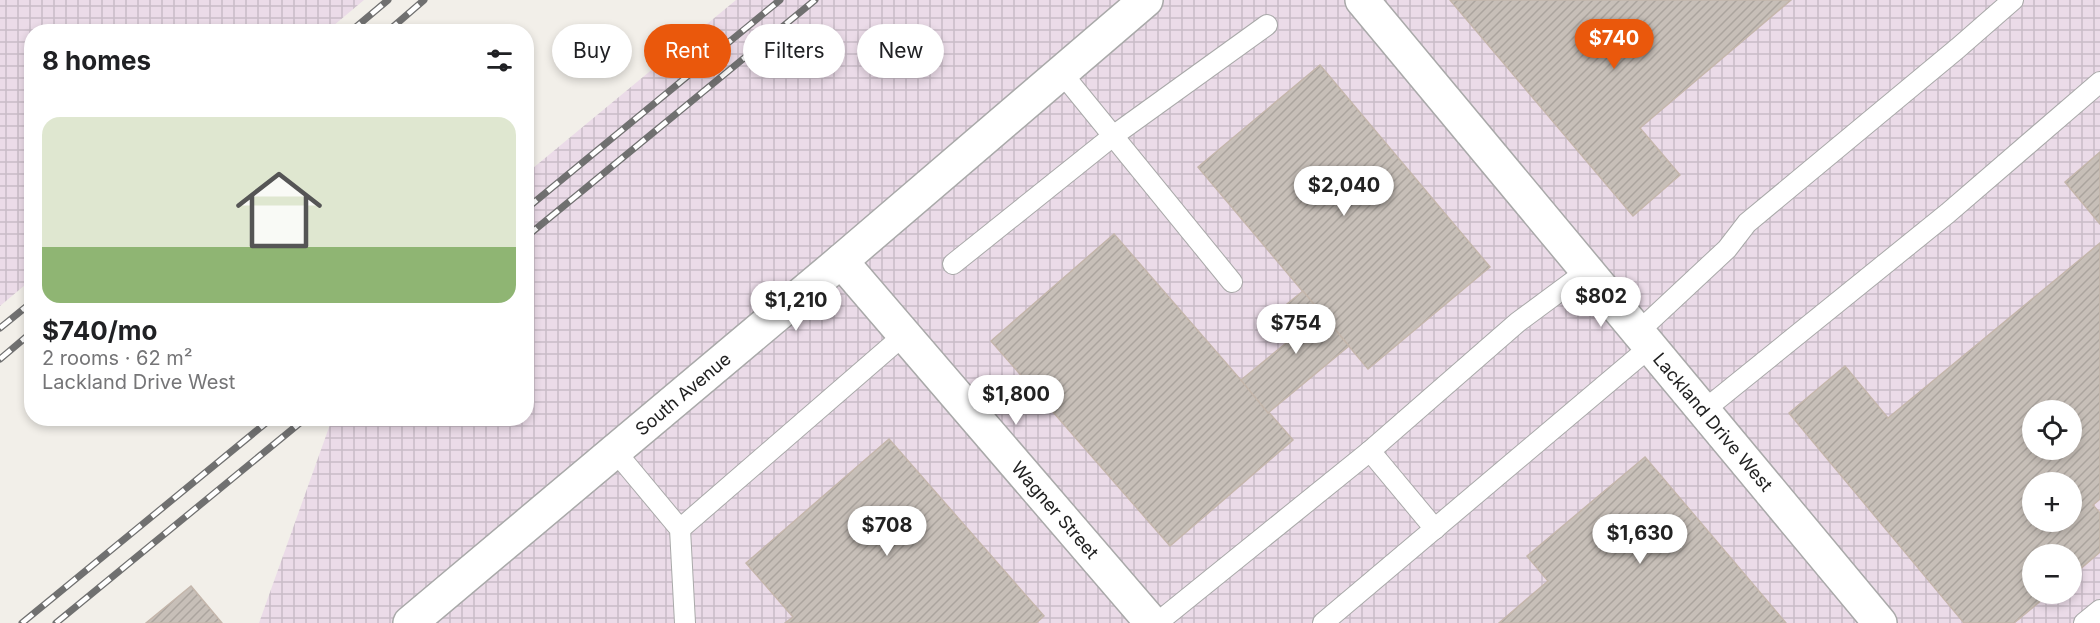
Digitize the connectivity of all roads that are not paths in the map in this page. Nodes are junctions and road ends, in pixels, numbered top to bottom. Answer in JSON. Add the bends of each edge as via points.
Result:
{"nodes":[{"id":1,"x":1146,"y":0,"type":"edge"},
{"id":2,"x":1362,"y":0,"type":"edge"},
{"id":3,"x":2013,"y":0,"type":"edge"},
{"id":4,"x":1267,"y":25,"type":"dead end"},
{"id":5,"x":1061,"y":72,"type":"junction"},
{"id":6,"x":2100,"y":82,"type":"edge"},
{"id":7,"x":1113,"y":135,"type":"junction"},
{"id":8,"x":841,"y":261,"type":"junction"},
{"id":9,"x":953,"y":264,"type":"dead end"},
{"id":10,"x":1587,"y":272,"type":"junction"},
{"id":11,"x":1232,"y":282,"type":"dead end"},
{"id":12,"x":904,"y":335,"type":"junction"},
{"id":13,"x":1644,"y":340,"type":"junction"},
{"id":14,"x":1703,"y":411,"type":"junction"},
{"id":15,"x":615,"y":451,"type":"junction"},
{"id":16,"x":1370,"y":451,"type":"junction"},
{"id":17,"x":680,"y":529,"type":"junction"},
{"id":18,"x":1435,"y":529,"type":"junction"},
{"id":19,"x":2100,"y":609,"type":"edge"},
{"id":20,"x":410,"y":623,"type":"edge"},
{"id":21,"x":685,"y":623,"type":"edge"},
{"id":22,"x":1152,"y":623,"type":"edge"},
{"id":23,"x":1156,"y":623,"type":"edge"},
{"id":24,"x":1323,"y":623,"type":"edge"},
{"id":25,"x":1880,"y":623,"type":"edge"},
{"id":26,"x":2084,"y":623,"type":"edge"}],
"edges":[{"from":1,"to":5,"type":"street","name":"South Avenue"},
{"from":2,"to":10,"type":"street","name":"Lackland Drive West"},
{"from":3,"to":13,"type":"lane","via":[[1747,223]]},
{"from":4,"to":7,"type":"lane"},
{"from":5,"to":7,"type":"lane"},
{"from":5,"to":8,"type":"street","name":"South Avenue"},
{"from":6,"to":14,"type":"lane","via":[[1948,213]]},
{"from":7,"to":9,"type":"lane"},
{"from":7,"to":11,"type":"lane"},
{"from":8,"to":12,"type":"street","name":"Wagner Street"},
{"from":8,"to":15,"type":"street","name":"South Avenue"},
{"from":10,"to":13,"type":"street","name":"Lackland Drive West"},
{"from":10,"to":16,"type":"lane","via":[[1518,321]]},
{"from":12,"to":17,"type":"lane"},
{"from":12,"to":22,"type":"street","name":"Wagner Street"},
{"from":13,"to":14,"type":"street","name":"Lackland Drive West"},
{"from":13,"to":18,"type":"lane"},
{"from":14,"to":25,"type":"street","name":"Lackland Drive West"},
{"from":15,"to":17,"type":"lane"},
{"from":15,"to":20,"type":"street","name":"South Avenue"},
{"from":16,"to":18,"type":"lane"},
{"from":16,"to":23,"type":"lane"},
{"from":17,"to":21,"type":"lane"},
{"from":18,"to":24,"type":"lane"},
{"from":19,"to":26,"type":"lane"}]}
